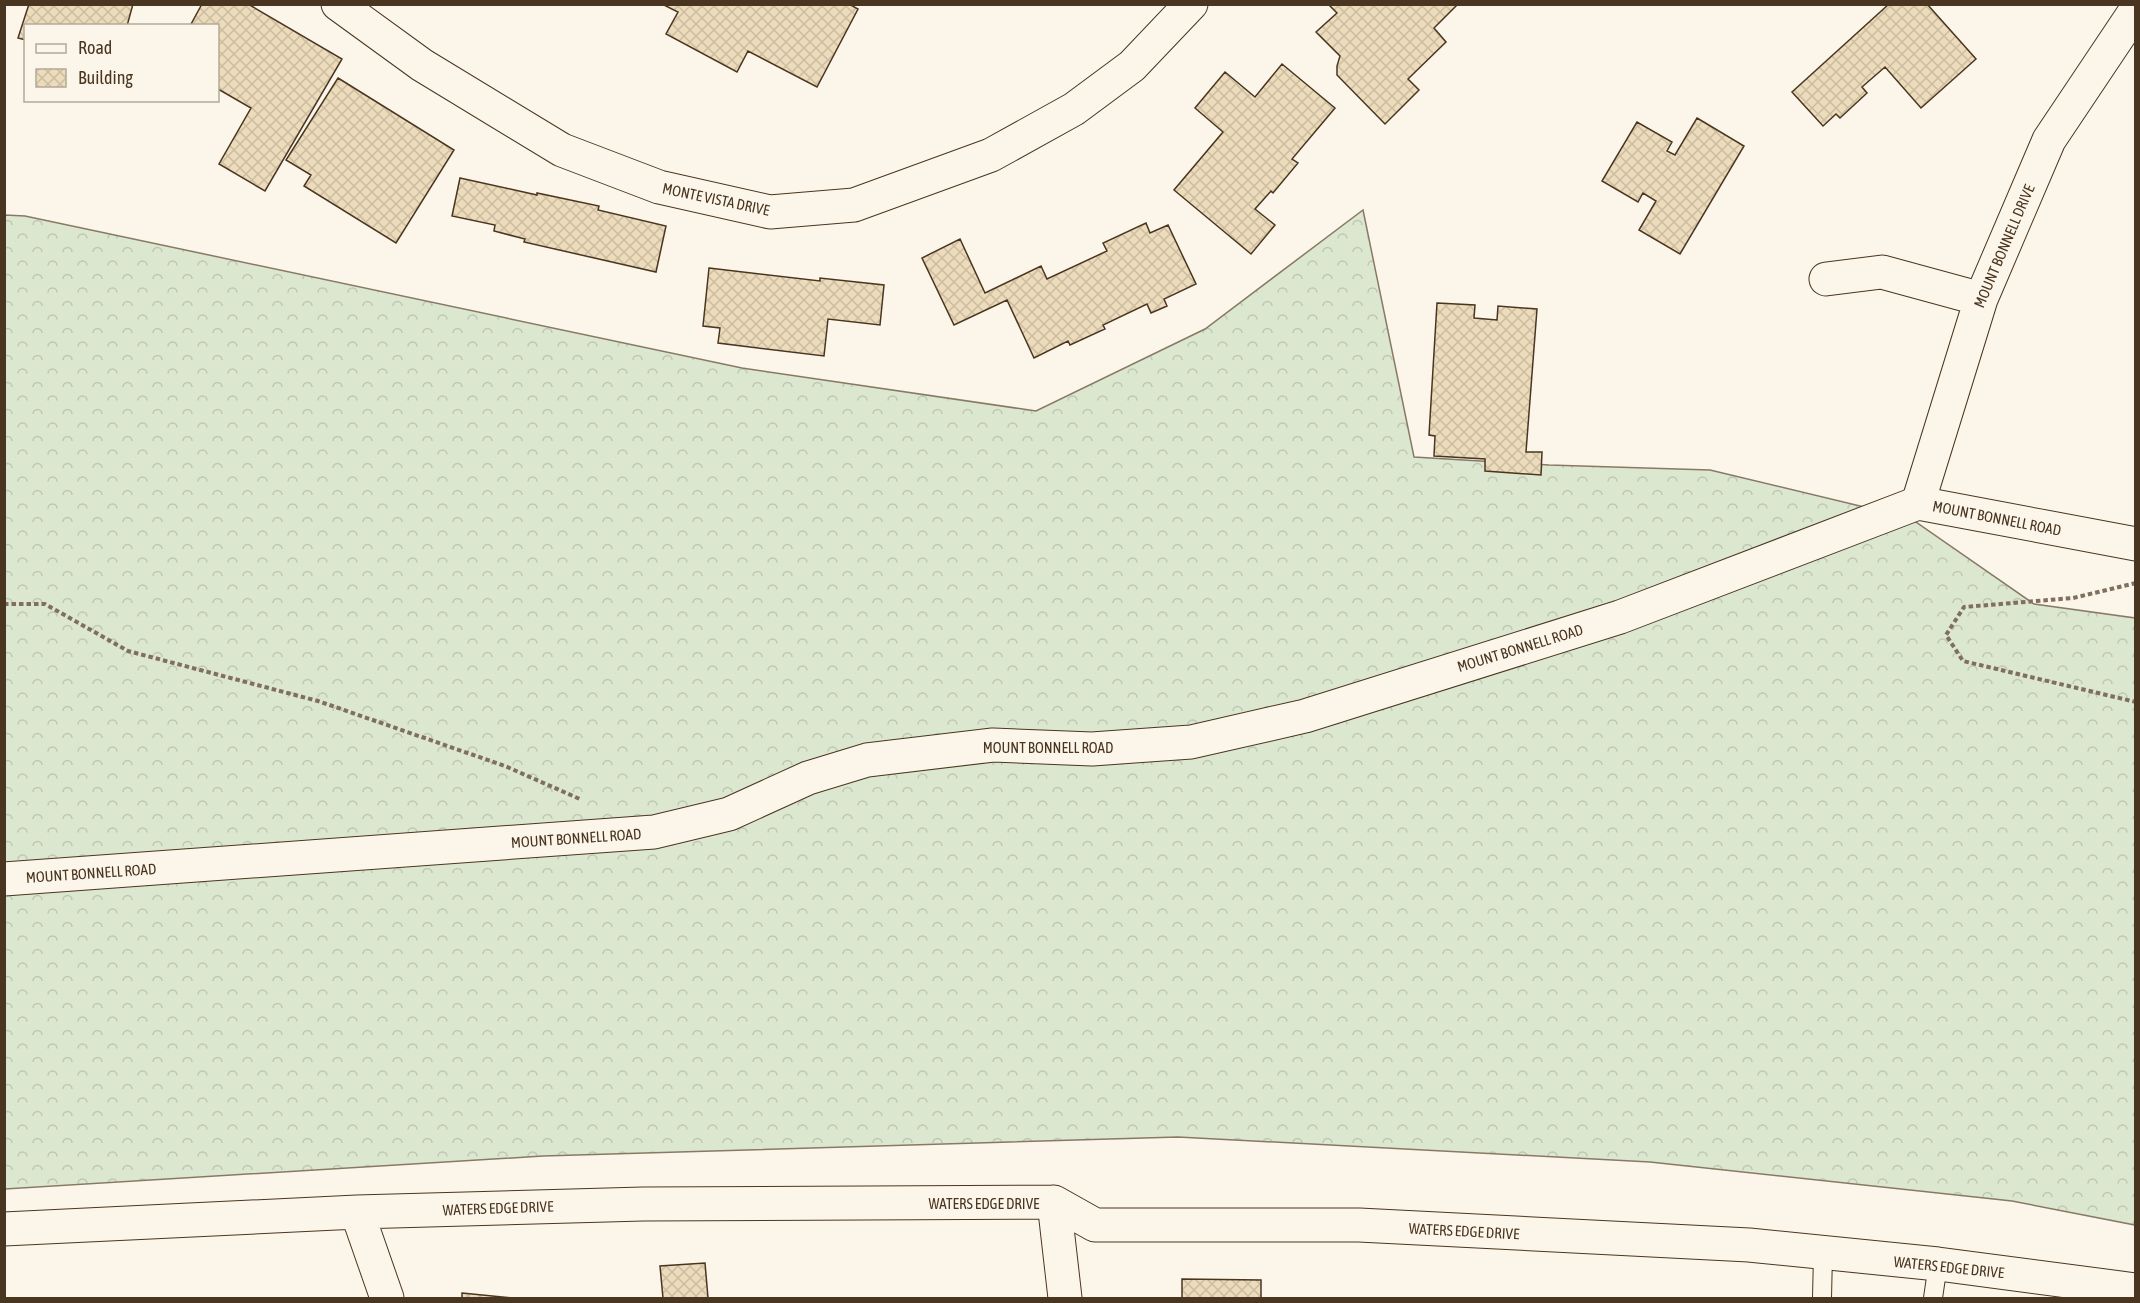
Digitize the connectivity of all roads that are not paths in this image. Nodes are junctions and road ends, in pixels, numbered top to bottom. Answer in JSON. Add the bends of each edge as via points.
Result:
{"nodes":[{"id":1,"x":338,"y":4,"type":"edge"},
{"id":2,"x":1191,"y":4,"type":"edge"},
{"id":3,"x":2136,"y":10,"type":"edge"},
{"id":4,"x":1826,"y":279,"type":"dead end"},
{"id":5,"x":1981,"y":299,"type":"junction"},
{"id":6,"x":1918,"y":503,"type":"junction"},
{"id":7,"x":2136,"y":544,"type":"edge"},
{"id":8,"x":4,"y":879,"type":"edge"},
{"id":9,"x":1054,"y":1202,"type":"junction"},
{"id":10,"x":357,"y":1212,"type":"junction"},
{"id":11,"x":4,"y":1229,"type":"edge"},
{"id":12,"x":1823,"y":1254,"type":"junction"},
{"id":13,"x":1938,"y":1264,"type":"junction"},
{"id":14,"x":2136,"y":1290,"type":"edge"},
{"id":15,"x":387,"y":1299,"type":"edge"},
{"id":16,"x":1065,"y":1299,"type":"edge"},
{"id":17,"x":1822,"y":1299,"type":"edge"},
{"id":18,"x":1933,"y":1299,"type":"edge"}],
"edges":[{"from":1,"to":2,"type":"street","name":"MONTE VISTA DRIVE","via":[[422,65],[562,150],[659,187],[770,212],[854,205],[991,155],[1074,109],[1132,66]]},
{"from":3,"to":5,"type":"street","name":"MOUNT BONNELL DRIVE","via":[[2049,140]]},
{"from":4,"to":5,"type":"street","via":[[1882,272]]},
{"from":5,"to":6,"type":"street","name":"MOUNT BONNELL DRIVE"},
{"from":6,"to":7,"type":"street","name":"MOUNT BONNELL ROAD"},
{"from":6,"to":8,"type":"street","name":"MOUNT BONNELL ROAD","via":[[1620,617],[1305,716],[1191,742],[1092,749],[993,745],[867,760],[808,778],[729,814],[654,832]]},
{"from":9,"to":10,"type":"street","name":"WATERS EDGE DRIVE","via":[[643,1204]]},
{"from":9,"to":12,"type":"street","name":"WATERS EDGE DRIVE","via":[[1095,1225],[1359,1226],[1749,1245]]},
{"from":9,"to":16,"type":"street"},
{"from":10,"to":11,"type":"street","name":"WATERS EDGE DRIVE"},
{"from":10,"to":15,"type":"street"},
{"from":12,"to":13,"type":"street","name":"WATERS EDGE DRIVE"},
{"from":12,"to":17,"type":"lane"},
{"from":13,"to":14,"type":"street","name":"WATERS EDGE DRIVE"},
{"from":13,"to":18,"type":"lane"}]}
